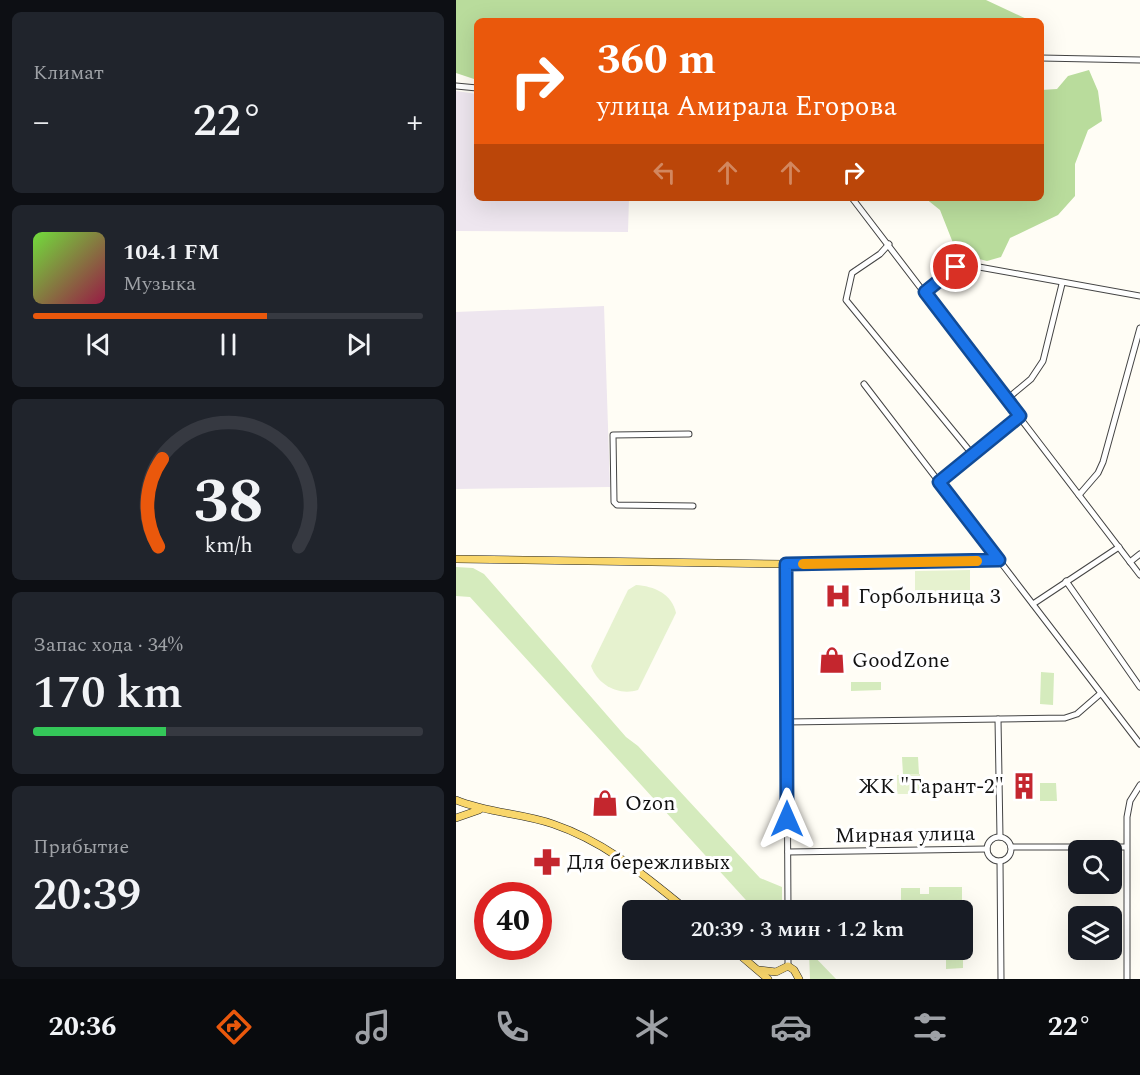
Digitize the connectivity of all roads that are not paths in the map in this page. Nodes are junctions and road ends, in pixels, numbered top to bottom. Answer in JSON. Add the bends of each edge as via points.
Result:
{"nodes":[{"id":1,"x":1044,"y":57,"type":"edge"},
{"id":2,"x":1140,"y":60,"type":"edge"},
{"id":3,"x":456,"y":86,"type":"edge"},
{"id":4,"x":474,"y":88,"type":"edge"},
{"id":5,"x":854,"y":201,"type":"edge"},
{"id":6,"x":889,"y":244,"type":"junction"},
{"id":7,"x":1062,"y":284,"type":"junction"},
{"id":8,"x":925,"y":292,"type":"junction"},
{"id":9,"x":1140,"y":296,"type":"edge"},
{"id":10,"x":1140,"y":328,"type":"edge"},
{"id":11,"x":864,"y":384,"type":"dead end"},
{"id":12,"x":1007,"y":399,"type":"junction"},
{"id":13,"x":1020,"y":416,"type":"junction"},
{"id":14,"x":689,"y":434,"type":"dead end"},
{"id":15,"x":973,"y":455,"type":"junction"},
{"id":16,"x":939,"y":482,"type":"junction"},
{"id":17,"x":1079,"y":495,"type":"junction"},
{"id":18,"x":693,"y":506,"type":"dead end"},
{"id":19,"x":1119,"y":547,"type":"junction"},
{"id":20,"x":1140,"y":554,"type":"edge"},
{"id":21,"x":456,"y":560,"type":"edge"},
{"id":22,"x":999,"y":560,"type":"junction"},
{"id":23,"x":1130,"y":562,"type":"junction"},
{"id":24,"x":786,"y":564,"type":"junction"},
{"id":25,"x":1140,"y":574,"type":"edge"},
{"id":26,"x":1066,"y":581,"type":"junction"},
{"id":27,"x":1034,"y":604,"type":"junction"},
{"id":28,"x":1140,"y":687,"type":"edge"},
{"id":29,"x":1100,"y":694,"type":"junction"},
{"id":30,"x":998,"y":719,"type":"junction"},
{"id":31,"x":787,"y":722,"type":"junction"},
{"id":32,"x":1140,"y":744,"type":"edge"},
{"id":33,"x":1140,"y":785,"type":"edge"},
{"id":34,"x":456,"y":800,"type":"edge"},
{"id":35,"x":479,"y":810,"type":"junction"},
{"id":36,"x":456,"y":818,"type":"edge"},
{"id":37,"x":1000,"y":837,"type":"junction"},
{"id":38,"x":1126,"y":847,"type":"junction"},
{"id":39,"x":1011,"y":848,"type":"junction"},
{"id":40,"x":987,"y":849,"type":"junction"},
{"id":41,"x":788,"y":852,"type":"junction"},
{"id":42,"x":1000,"y":861,"type":"junction"},
{"id":43,"x":675,"y":900,"type":"edge"},
{"id":44,"x":788,"y":900,"type":"edge"},
{"id":45,"x":746,"y":960,"type":"edge"},
{"id":46,"x":788,"y":960,"type":"edge"},
{"id":47,"x":788,"y":966,"type":"junction"},
{"id":48,"x":759,"y":970,"type":"junction"},
{"id":49,"x":780,"y":970,"type":"junction"},
{"id":50,"x":768,"y":979,"type":"edge"},
{"id":51,"x":777,"y":979,"type":"edge"},
{"id":52,"x":799,"y":979,"type":"edge"},
{"id":53,"x":1001,"y":979,"type":"edge"},
{"id":54,"x":1127,"y":979,"type":"edge"}],
"edges":[{"from":1,"to":2,"type":"street"},
{"from":3,"to":4,"type":"street"},
{"from":5,"to":6,"type":"street"},
{"from":6,"to":8,"type":"street"},
{"from":6,"to":15,"type":"street","via":[[852,273],[846,300]]},
{"from":7,"to":8,"type":"street","via":[[968,265],[956,267]]},
{"from":7,"to":9,"type":"street"},
{"from":7,"to":12,"type":"street","via":[[1043,361],[1031,379]]},
{"from":8,"to":12,"type":"street"},
{"from":10,"to":17,"type":"street","via":[[1103,462]]},
{"from":11,"to":16,"type":"street"},
{"from":12,"to":13,"type":"street"},
{"from":13,"to":15,"type":"street"},
{"from":13,"to":17,"type":"street"},
{"from":14,"to":18,"type":"street","via":[[613,435],[614,502]]},
{"from":15,"to":16,"type":"street"},
{"from":16,"to":22,"type":"street"},
{"from":17,"to":19,"type":"street"},
{"from":19,"to":23,"type":"street"},
{"from":19,"to":26,"type":"street"},
{"from":20,"to":23,"type":"street"},
{"from":21,"to":24,"type":"main road"},
{"from":22,"to":24,"type":"street"},
{"from":22,"to":27,"type":"street"},
{"from":23,"to":25,"type":"street"},
{"from":24,"to":31,"type":"street"},
{"from":26,"to":27,"type":"street"},
{"from":26,"to":28,"type":"street"},
{"from":27,"to":29,"type":"street"},
{"from":29,"to":30,"type":"street","via":[[1069,718]]},
{"from":29,"to":32,"type":"street"},
{"from":30,"to":31,"type":"street"},
{"from":30,"to":37,"type":"street"},
{"from":31,"to":41,"type":"street"},
{"from":33,"to":38,"type":"street","via":[[1128,807]]},
{"from":34,"to":35,"type":"main road"},
{"from":35,"to":36,"type":"main road"},
{"from":35,"to":43,"type":"main road","via":[[525,816],[585,837],[629,863]]},
{"from":37,"to":39,"type":"street"},
{"from":37,"to":40,"type":"street","via":[[992,840]]},
{"from":38,"to":39,"type":"street"},
{"from":38,"to":54,"type":"street"},
{"from":39,"to":42,"type":"street"},
{"from":40,"to":41,"type":"street","name":"Мирная улица"},
{"from":40,"to":42,"type":"street","via":[[992,858]]},
{"from":41,"to":44,"type":"street"},
{"from":42,"to":53,"type":"street"},
{"from":45,"to":48,"type":"main road"},
{"from":46,"to":47,"type":"street"},
{"from":47,"to":49,"type":"main road"},
{"from":47,"to":52,"type":"main road"},
{"from":48,"to":49,"type":"main road"},
{"from":48,"to":50,"type":"main road"},
{"from":49,"to":51,"type":"main road"}]}
